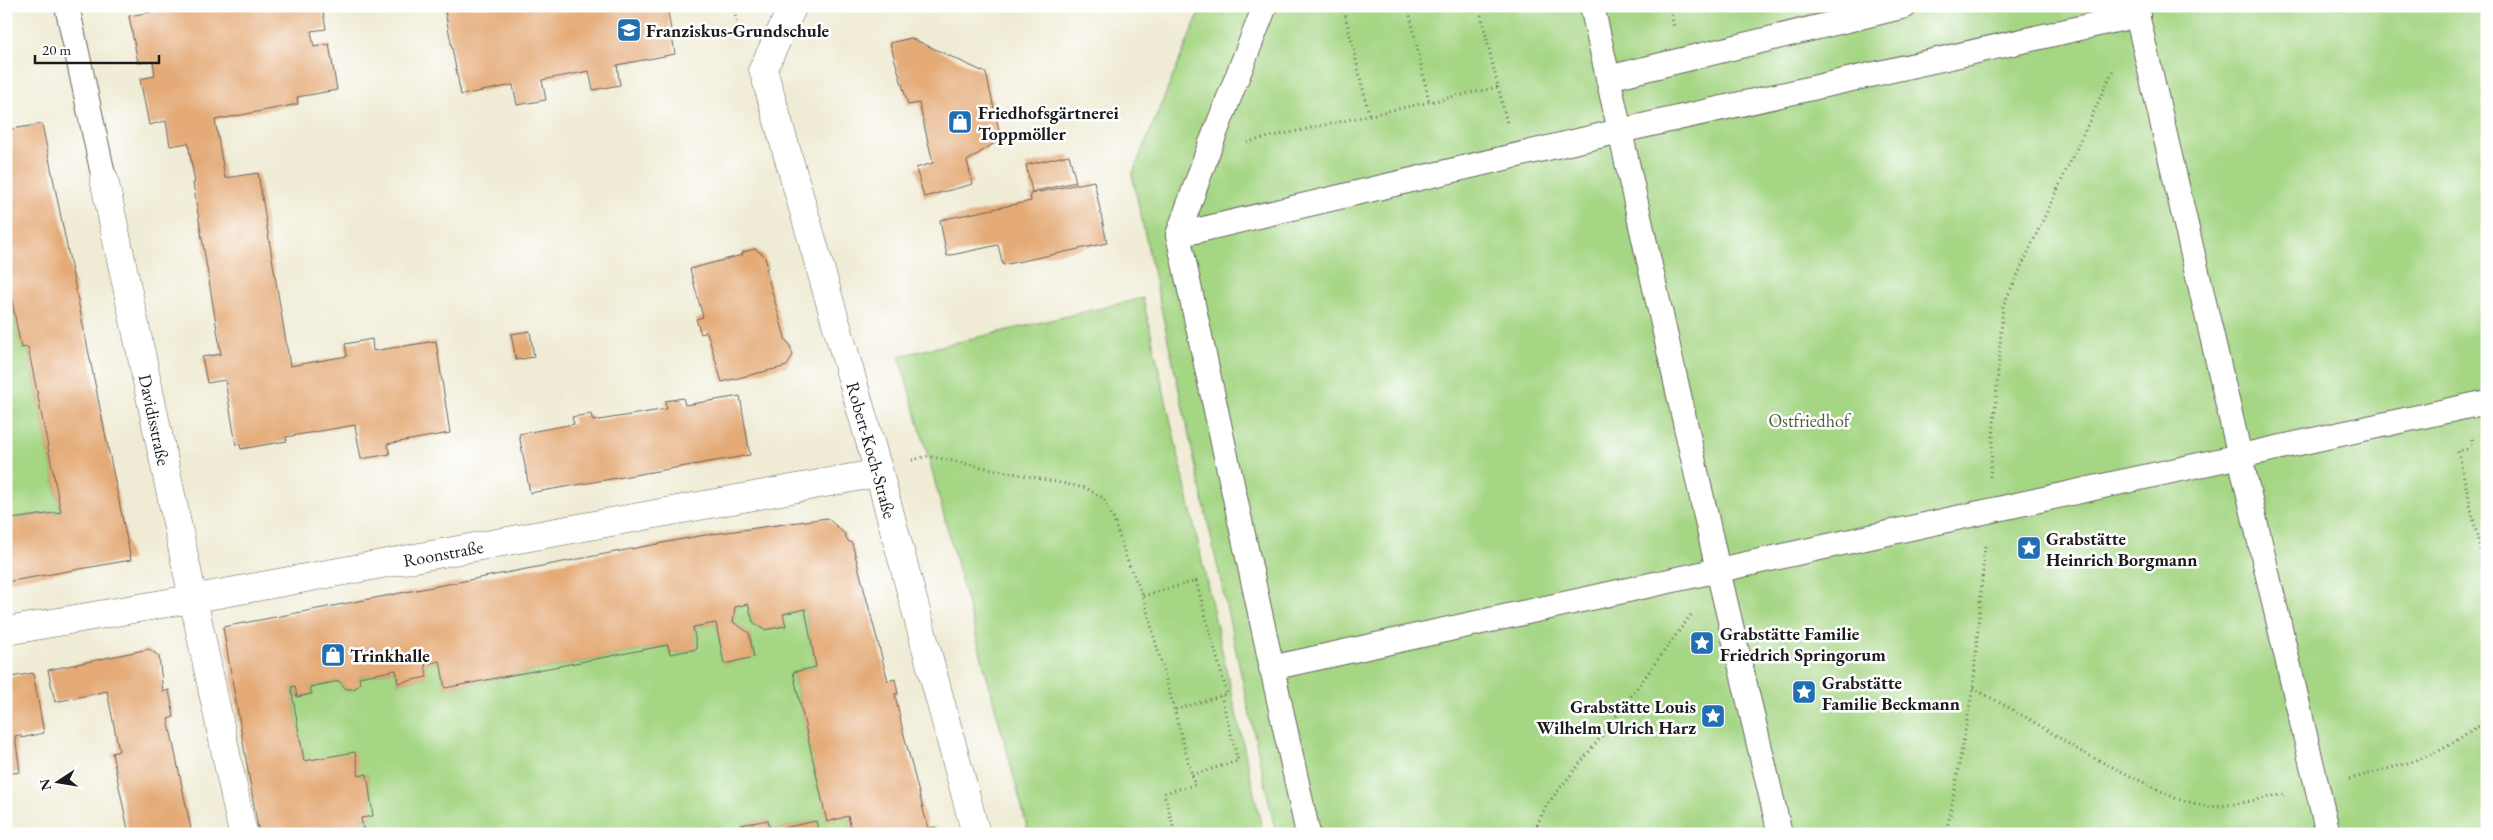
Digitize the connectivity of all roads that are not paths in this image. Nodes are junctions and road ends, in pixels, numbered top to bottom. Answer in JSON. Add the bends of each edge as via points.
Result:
{"nodes":[{"id":1,"x":67,"y":6,"type":"edge"},
{"id":2,"x":793,"y":6,"type":"edge"},
{"id":3,"x":1265,"y":6,"type":"edge"},
{"id":4,"x":1592,"y":6,"type":"edge"},
{"id":5,"x":1906,"y":6,"type":"edge"},
{"id":6,"x":2136,"y":11,"type":"edge"},
{"id":7,"x":1608,"y":78,"type":"junction"},
{"id":8,"x":1620,"y":131,"type":"junction"},
{"id":9,"x":104,"y":179,"type":"joint"},
{"id":10,"x":1178,"y":235,"type":"junction"},
{"id":11,"x":2475,"y":404,"type":"edge"},
{"id":12,"x":2238,"y":457,"type":"junction"},
{"id":13,"x":879,"y":473,"type":"junction"},
{"id":14,"x":1718,"y":570,"type":"junction"},
{"id":15,"x":191,"y":599,"type":"junction"},
{"id":16,"x":6,"y":631,"type":"edge"},
{"id":17,"x":1271,"y":668,"type":"junction"},
{"id":18,"x":243,"y":834,"type":"edge"},
{"id":19,"x":976,"y":834,"type":"edge"},
{"id":20,"x":1308,"y":834,"type":"edge"},
{"id":21,"x":1780,"y":834,"type":"edge"},
{"id":22,"x":2328,"y":834,"type":"edge"}],
"edges":[{"from":1,"to":9,"type":"lane","name":"Davidisstraße"},
{"from":2,"to":13,"type":"street","name":"Robert-Koch-Straße","via":[[763,69]]},
{"from":3,"to":10,"type":"lane"},
{"from":4,"to":7,"type":"lane"},
{"from":5,"to":7,"type":"lane"},
{"from":6,"to":8,"type":"lane"},
{"from":6,"to":12,"type":"lane"},
{"from":7,"to":8,"type":"lane"},
{"from":8,"to":10,"type":"lane"},
{"from":8,"to":14,"type":"lane"},
{"from":9,"to":15,"type":"street","name":"Davidisstraße"},
{"from":10,"to":17,"type":"lane"},
{"from":11,"to":12,"type":"lane"},
{"from":12,"to":14,"type":"lane"},
{"from":12,"to":22,"type":"lane"},
{"from":13,"to":15,"type":"street","name":"Roonstraße"},
{"from":13,"to":19,"type":"street","name":"Robert-Koch-Straße"},
{"from":14,"to":17,"type":"lane"},
{"from":14,"to":21,"type":"lane"},
{"from":15,"to":16,"type":"street","name":"Roonstraße"},
{"from":15,"to":18,"type":"street","name":"Davidisstraße"},
{"from":17,"to":20,"type":"lane"}]}
